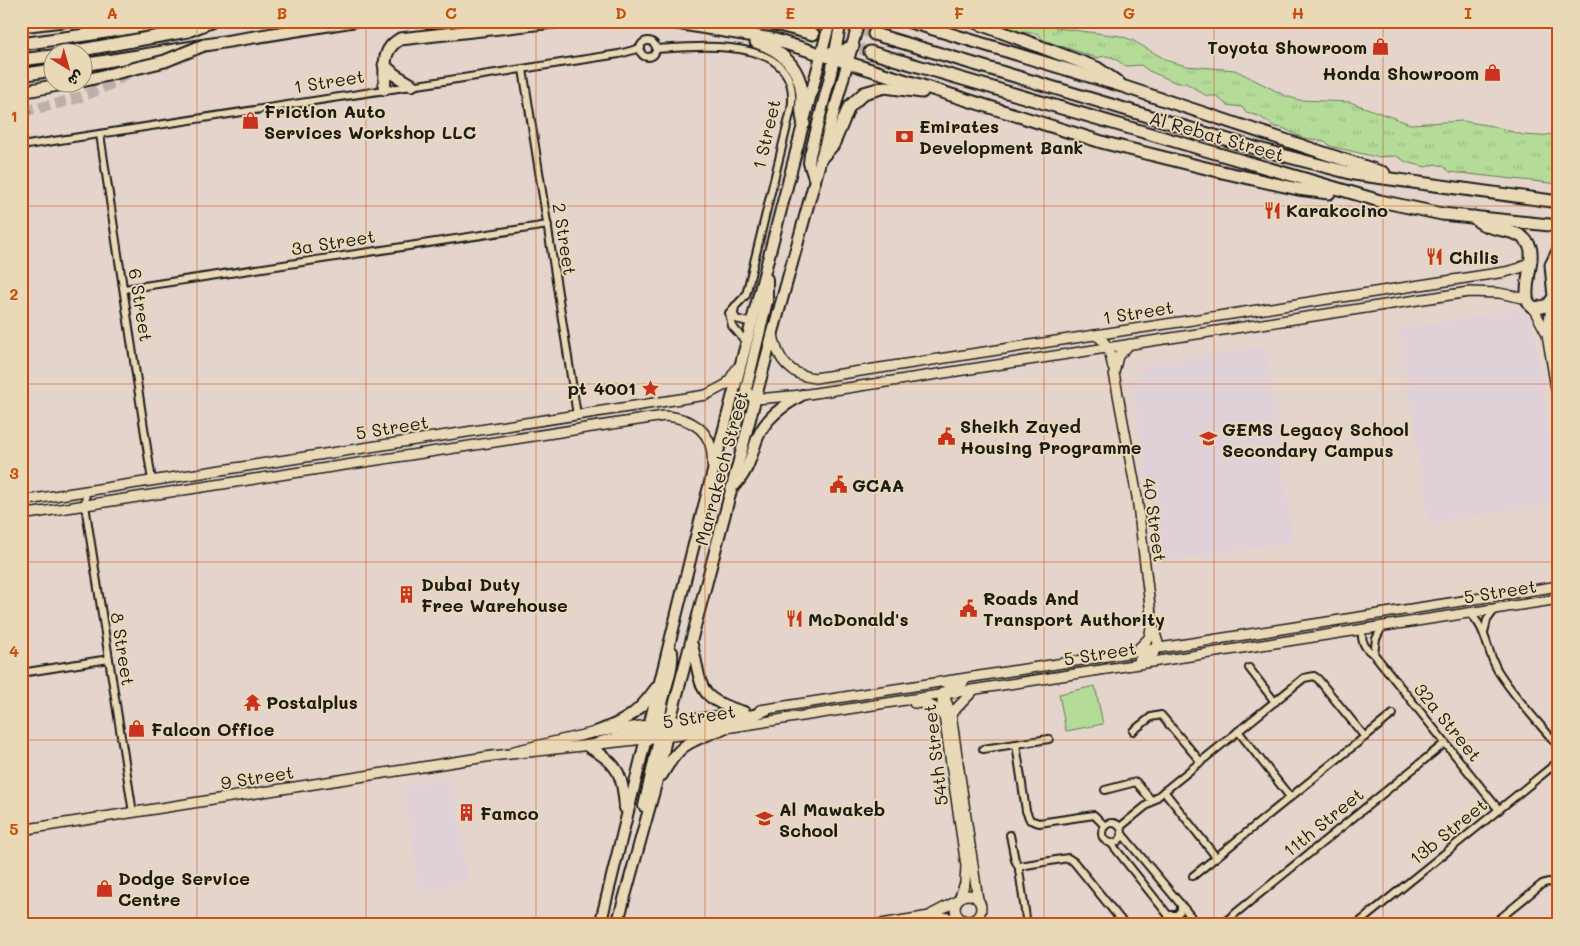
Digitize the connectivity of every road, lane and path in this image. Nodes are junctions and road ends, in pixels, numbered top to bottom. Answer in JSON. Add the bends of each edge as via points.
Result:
{"nodes":[{"id":1,"x":63,"y":21,"type":"edge"},
{"id":2,"x":185,"y":21,"type":"edge"},
{"id":3,"x":213,"y":21,"type":"edge"},
{"id":4,"x":353,"y":21,"type":"edge"},
{"id":5,"x":562,"y":21,"type":"edge"},
{"id":6,"x":665,"y":21,"type":"edge"},
{"id":7,"x":764,"y":21,"type":"edge"},
{"id":8,"x":830,"y":21,"type":"edge"},
{"id":9,"x":843,"y":21,"type":"edge"},
{"id":10,"x":859,"y":21,"type":"edge"},
{"id":11,"x":907,"y":21,"type":"edge"},
{"id":12,"x":973,"y":22,"type":"edge"},
{"id":13,"x":21,"y":26,"type":"edge"},
{"id":14,"x":712,"y":28,"type":"junction"},
{"id":15,"x":813,"y":34,"type":"tunnel mouth"},
{"id":16,"x":874,"y":34,"type":"tunnel mouth"},
{"id":17,"x":21,"y":44,"type":"edge"},
{"id":18,"x":204,"y":45,"type":"junction"},
{"id":19,"x":92,"y":48,"type":"edge"},
{"id":20,"x":640,"y":48,"type":"junction"},
{"id":21,"x":656,"y":49,"type":"junction"},
{"id":22,"x":870,"y":52,"type":"tunnel mouth"},
{"id":23,"x":822,"y":54,"type":"junction"},
{"id":24,"x":842,"y":55,"type":"junction"},
{"id":25,"x":42,"y":57,"type":"edge"},
{"id":26,"x":21,"y":60,"type":"edge"},
{"id":27,"x":92,"y":63,"type":"edge"},
{"id":28,"x":384,"y":65,"type":"junction"},
{"id":29,"x":523,"y":69,"type":"junction"},
{"id":30,"x":42,"y":72,"type":"edge"},
{"id":31,"x":21,"y":75,"type":"edge"},
{"id":32,"x":92,"y":79,"type":"edge"},
{"id":33,"x":412,"y":84,"type":"junction"},
{"id":34,"x":1122,"y":86,"type":"junction"},
{"id":35,"x":42,"y":88,"type":"edge"},
{"id":36,"x":384,"y":89,"type":"junction"},
{"id":37,"x":940,"y":91,"type":"junction"},
{"id":38,"x":21,"y":92,"type":"edge"},
{"id":39,"x":804,"y":124,"type":"junction"},
{"id":40,"x":100,"y":134,"type":"junction"},
{"id":41,"x":21,"y":146,"type":"edge"},
{"id":42,"x":822,"y":158,"type":"junction"},
{"id":43,"x":815,"y":182,"type":"junction"},
{"id":44,"x":1411,"y":182,"type":"junction"},
{"id":45,"x":1348,"y":193,"type":"junction"},
{"id":46,"x":1559,"y":202,"type":"edge"},
{"id":47,"x":1474,"y":218,"type":"junction"},
{"id":48,"x":548,"y":225,"type":"junction"},
{"id":49,"x":1559,"y":226,"type":"edge"},
{"id":50,"x":1559,"y":249,"type":"edge"},
{"id":51,"x":1532,"y":260,"type":"junction"},
{"id":52,"x":766,"y":270,"type":"junction"},
{"id":53,"x":1424,"y":284,"type":"junction"},
{"id":54,"x":124,"y":289,"type":"junction"},
{"id":55,"x":1552,"y":301,"type":"junction"},
{"id":56,"x":1529,"y":302,"type":"junction"},
{"id":57,"x":736,"y":305,"type":"junction"},
{"id":58,"x":1338,"y":312,"type":"junction"},
{"id":59,"x":752,"y":323,"type":"junction"},
{"id":60,"x":773,"y":332,"type":"junction"},
{"id":61,"x":1547,"y":334,"type":"junction"},
{"id":62,"x":1095,"y":335,"type":"junction"},
{"id":63,"x":1131,"y":344,"type":"junction"},
{"id":64,"x":746,"y":346,"type":"junction"},
{"id":65,"x":1108,"y":348,"type":"junction"},
{"id":66,"x":1114,"y":373,"type":"junction"},
{"id":67,"x":802,"y":395,"type":"junction"},
{"id":68,"x":756,"y":399,"type":"junction"},
{"id":69,"x":1559,"y":406,"type":"edge"},
{"id":70,"x":577,"y":414,"type":"junction"},
{"id":71,"x":520,"y":424,"type":"junction"},
{"id":72,"x":521,"y":438,"type":"junction"},
{"id":73,"x":152,"y":480,"type":"junction"},
{"id":74,"x":711,"y":485,"type":"junction"},
{"id":75,"x":733,"y":488,"type":"junction"},
{"id":76,"x":86,"y":490,"type":"junction"},
{"id":77,"x":21,"y":500,"type":"edge"},
{"id":78,"x":85,"y":505,"type":"junction"},
{"id":79,"x":21,"y":515,"type":"edge"},
{"id":80,"x":1559,"y":586,"type":"edge"},
{"id":81,"x":1559,"y":592,"type":"edge"},
{"id":82,"x":1559,"y":599,"type":"edge"},
{"id":83,"x":1439,"y":604,"type":"junction"},
{"id":84,"x":1512,"y":606,"type":"junction"},
{"id":85,"x":1496,"y":608,"type":"junction"},
{"id":86,"x":1468,"y":612,"type":"junction"},
{"id":87,"x":1152,"y":623,"type":"junction"},
{"id":88,"x":1382,"y":627,"type":"junction"},
{"id":89,"x":1362,"y":630,"type":"junction"},
{"id":90,"x":1484,"y":633,"type":"junction"},
{"id":91,"x":691,"y":643,"type":"junction"},
{"id":92,"x":670,"y":644,"type":"junction"},
{"id":93,"x":1158,"y":647,"type":"junction"},
{"id":94,"x":1136,"y":651,"type":"junction"},
{"id":95,"x":1374,"y":654,"type":"junction"},
{"id":96,"x":109,"y":659,"type":"junction"},
{"id":97,"x":1051,"y":665,"type":"junction"},
{"id":98,"x":1249,"y":668,"type":"dead end"},
{"id":99,"x":21,"y":673,"type":"edge"},
{"id":100,"x":1066,"y":675,"type":"junction"},
{"id":101,"x":661,"y":681,"type":"junction"},
{"id":102,"x":932,"y":682,"type":"junction"},
{"id":103,"x":975,"y":690,"type":"junction"},
{"id":104,"x":944,"y":694,"type":"junction"},
{"id":105,"x":904,"y":700,"type":"junction"},
{"id":106,"x":1275,"y":702,"type":"junction"},
{"id":107,"x":766,"y":710,"type":"junction"},
{"id":108,"x":744,"y":712,"type":"junction"},
{"id":109,"x":1393,"y":714,"type":"dead end"},
{"id":110,"x":948,"y":715,"type":"junction"},
{"id":111,"x":722,"y":729,"type":"junction"},
{"id":112,"x":658,"y":730,"type":"junction"},
{"id":113,"x":1133,"y":731,"type":"dead end"},
{"id":114,"x":1238,"y":731,"type":"junction"},
{"id":115,"x":596,"y":732,"type":"junction"},
{"id":116,"x":1365,"y":737,"type":"junction"},
{"id":117,"x":1049,"y":738,"type":"dead end"},
{"id":118,"x":1445,"y":743,"type":"junction"},
{"id":119,"x":1016,"y":744,"type":"junction"},
{"id":120,"x":588,"y":747,"type":"junction"},
{"id":121,"x":1559,"y":747,"type":"edge"},
{"id":122,"x":982,"y":749,"type":"dead end"},
{"id":123,"x":497,"y":756,"type":"junction"},
{"id":124,"x":1559,"y":761,"type":"edge"},
{"id":125,"x":1201,"y":762,"type":"junction"},
{"id":126,"x":656,"y":784,"type":"junction"},
{"id":127,"x":1105,"y":790,"type":"dead end"},
{"id":128,"x":1164,"y":791,"type":"junction"},
{"id":129,"x":1290,"y":797,"type":"junction"},
{"id":130,"x":1152,"y":801,"type":"junction"},
{"id":131,"x":1499,"y":810,"type":"junction"},
{"id":132,"x":133,"y":812,"type":"junction"},
{"id":133,"x":625,"y":820,"type":"junction"},
{"id":134,"x":1105,"y":826,"type":"junction"},
{"id":135,"x":21,"y":830,"type":"edge"},
{"id":136,"x":1121,"y":830,"type":"junction"},
{"id":137,"x":643,"y":834,"type":"junction"},
{"id":138,"x":1010,"y":835,"type":"dead end"},
{"id":139,"x":1110,"y":843,"type":"junction"},
{"id":140,"x":1216,"y":857,"type":"junction"},
{"id":141,"x":1019,"y":868,"type":"junction"},
{"id":142,"x":1193,"y":876,"type":"dead end"},
{"id":143,"x":1559,"y":884,"type":"edge"},
{"id":144,"x":958,"y":900,"type":"junction"},
{"id":145,"x":978,"y":900,"type":"junction"},
{"id":146,"x":1181,"y":904,"type":"junction"},
{"id":147,"x":1168,"y":915,"type":"junction"},
{"id":148,"x":925,"y":916,"type":"junction"},
{"id":149,"x":977,"y":921,"type":"edge"},
{"id":150,"x":964,"y":922,"type":"edge"},
{"id":151,"x":600,"y":925,"type":"edge"},
{"id":152,"x":618,"y":925,"type":"edge"},
{"id":153,"x":875,"y":925,"type":"edge"},
{"id":154,"x":1027,"y":925,"type":"edge"},
{"id":155,"x":1126,"y":925,"type":"edge"},
{"id":156,"x":1176,"y":925,"type":"edge"},
{"id":157,"x":1198,"y":925,"type":"edge"},
{"id":158,"x":1220,"y":925,"type":"edge"},
{"id":159,"x":1356,"y":925,"type":"edge"},
{"id":160,"x":1492,"y":925,"type":"edge"}],
"edges":[{"from":1,"to":13,"type":"highway"},
{"from":2,"to":17,"type":"highway"},
{"from":3,"to":19,"type":"highway","bridge":true,"via":[[188,31]]},
{"from":4,"to":18,"type":"highway"},
{"from":5,"to":28,"type":"highway","via":[[405,37],[391,45]]},
{"from":6,"to":14,"type":"highway"},
{"from":7,"to":15,"type":"highway"},
{"from":8,"to":23,"type":"main road","name":"Marrakech Street"},
{"from":9,"to":24,"type":"main road"},
{"from":10,"to":24,"type":"main road","name":"Marrakech Street"},
{"from":11,"to":34,"type":"highway"},
{"from":12,"to":34,"type":"highway","via":[[1097,68]]},
{"from":14,"to":23,"type":"highway","via":[[772,39]]},
{"from":14,"to":39,"type":"highway","via":[[766,45],[785,58],[800,84],[800,114]]},
{"from":16,"to":44,"type":"highway","name":"Al Rebat Street","via":[[1286,157],[1354,174]]},
{"from":18,"to":27,"type":"highway"},
{"from":18,"to":32,"type":"highway","bridge":true,"via":[[164,61]]},
{"from":20,"to":21,"type":"street","via":[[649,41]]},
{"from":20,"to":21,"type":"street","via":[[648,57]]},
{"from":20,"to":29,"type":"street","name":"1 Street"},
{"from":21,"to":57,"type":"street","name":"1 Street","via":[[705,47],[764,54],[781,66],[790,82],[791,110],[746,295]]},
{"from":22,"to":45,"type":"highway","name":"Al Rebat Street"},
{"from":23,"to":24,"type":"highway"},
{"from":23,"to":39,"type":"main road","name":"Marrakech Street"},
{"from":24,"to":37,"type":"highway"},
{"from":24,"to":42,"type":"main road","name":"Marrakech Street"},
{"from":24,"to":43,"type":"main road","via":[[810,155]]},
{"from":25,"to":26,"type":"highway"},
{"from":28,"to":33,"type":"highway"},
{"from":28,"to":36,"type":"highway"},
{"from":29,"to":33,"type":"street","name":"1 Street"},
{"from":29,"to":48,"type":"street","name":"2 Street"},
{"from":30,"to":31,"type":"highway"},
{"from":33,"to":36,"type":"street","name":"1 Street"},
{"from":34,"to":44,"type":"highway"},
{"from":35,"to":38,"type":"highway"},
{"from":36,"to":40,"type":"street","name":"1 Street"},
{"from":37,"to":42,"type":"highway","via":[[918,92],[885,87],[864,94],[849,107],[833,145]]},
{"from":37,"to":45,"type":"highway","via":[[1127,148],[1298,189]]},
{"from":39,"to":52,"type":"main road","name":"Marrakech Street"},
{"from":40,"to":41,"type":"street","name":"1 Street"},
{"from":40,"to":54,"type":"street","name":"6 Street"},
{"from":42,"to":43,"type":"main road","name":"Marrakech Street"},
{"from":43,"to":60,"type":"main road","name":"Marrakech Street"},
{"from":44,"to":46,"type":"highway","name":"Al Rebat Street"},
{"from":45,"to":47,"type":"highway","name":"Al Rebat Street"},
{"from":47,"to":49,"type":"highway","name":"Al Rebat Street"},
{"from":47,"to":51,"type":"highway","via":[[1485,227],[1520,235],[1530,246]]},
{"from":48,"to":54,"type":"street","name":"3a Street"},
{"from":48,"to":70,"type":"street","name":"2 Street"},
{"from":50,"to":55,"type":"highway","via":[[1551,264],[1555,292]]},
{"from":51,"to":53,"type":"street","name":"1 Street","via":[[1513,270]]},
{"from":51,"to":56,"type":"highway","via":[[1525,293]]},
{"from":52,"to":59,"type":"main road","name":"Marrakech Street"},
{"from":52,"to":68,"type":"main road","via":[[767,301],[746,389]]},
{"from":53,"to":58,"type":"street","via":[[1422,293],[1355,304]]},
{"from":53,"to":62,"type":"street","name":"1 Street"},
{"from":54,"to":73,"type":"street","name":"6 Street"},
{"from":55,"to":56,"type":"highway","via":[[1542,307]]},
{"from":55,"to":61,"type":"street"},
{"from":56,"to":58,"type":"street","name":"1 Street","via":[[1499,293],[1469,292]]},
{"from":56,"to":61,"type":"street"},
{"from":57,"to":59,"type":"street","via":[[733,311],[736,319]]},
{"from":57,"to":64,"type":"street","via":[[730,310],[729,320]]},
{"from":58,"to":63,"type":"street","name":"1 Street"},
{"from":59,"to":64,"type":"main road","name":"Marrakech Street"},
{"from":60,"to":62,"type":"street","name":"1 Street","via":[[777,353],[783,362],[798,374],[815,378]]},
{"from":60,"to":68,"type":"main road","name":"Marrakech Street"},
{"from":61,"to":69,"type":"street"},
{"from":62,"to":65,"type":"street"},
{"from":63,"to":65,"type":"street","name":"1 Street"},
{"from":63,"to":66,"type":"street","via":[[1118,356]]},
{"from":64,"to":70,"type":"street","name":"5 Street","via":[[733,378],[714,393]]},
{"from":64,"to":74,"type":"main road","name":"Marrakech Street"},
{"from":65,"to":66,"type":"street","name":"40 Street"},
{"from":65,"to":67,"type":"street","name":"1 Street"},
{"from":66,"to":87,"type":"street","name":"40 Street","via":[[1141,530]]},
{"from":67,"to":68,"type":"street","name":"1 Street"},
{"from":67,"to":75,"type":"main road","via":[[780,408],[768,421],[745,473]]},
{"from":68,"to":75,"type":"main road","name":"Marrakech Street"},
{"from":70,"to":71,"type":"street","name":"5 Street"},
{"from":71,"to":72,"type":"street","via":[[524,431]]},
{"from":71,"to":73,"type":"street","name":"5 Street"},
{"from":72,"to":74,"type":"street","name":"5 Street","via":[[676,416],[697,426],[710,444],[713,455]]},
{"from":72,"to":78,"type":"street","name":"5 Street"},
{"from":73,"to":76,"type":"street","name":"5 Street"},
{"from":74,"to":92,"type":"main road","name":"Marrakech Street"},
{"from":75,"to":91,"type":"main road","name":"Marrakech Street"},
{"from":76,"to":77,"type":"street","name":"5 Street"},
{"from":76,"to":78,"type":"street","name":"8 Street"},
{"from":78,"to":79,"type":"street","name":"5 Street"},
{"from":78,"to":96,"type":"street","name":"8 Street"},
{"from":80,"to":83,"type":"street","name":"5 Street"},
{"from":81,"to":84,"type":"street","via":[[1519,600]]},
{"from":82,"to":84,"type":"street","name":"5 Street"},
{"from":83,"to":89,"type":"street","via":[[1429,611],[1373,621]]},
{"from":83,"to":93,"type":"street","name":"5 Street"},
{"from":84,"to":85,"type":"street","name":"5 Street"},
{"from":85,"to":86,"type":"street","name":"5 Street"},
{"from":85,"to":90,"type":"street","via":[[1487,620]]},
{"from":86,"to":88,"type":"street","name":"5 Street"},
{"from":86,"to":90,"type":"street"},
{"from":87,"to":93,"type":"street","name":"40 Street"},
{"from":87,"to":94,"type":"street","via":[[1149,638]]},
{"from":88,"to":89,"type":"street","name":"5 Street"},
{"from":88,"to":95,"type":"street"},
{"from":89,"to":95,"type":"street","name":"32a Street","via":[[1364,646]]},
{"from":89,"to":100,"type":"street","name":"5 Street"},
{"from":90,"to":121,"type":"street","via":[[1491,658],[1500,674]]},
{"from":91,"to":108,"type":"main road","via":[[696,673],[706,693],[718,703]]},
{"from":91,"to":112,"type":"main road","name":"Marrakech Street"},
{"from":92,"to":101,"type":"main road","name":"Marrakech Street"},
{"from":92,"to":112,"type":"main road","via":[[672,666]]},
{"from":93,"to":94,"type":"street","name":"5 Street"},
{"from":93,"to":100,"type":"street","via":[[1154,653],[1140,660],[1078,669]]},
{"from":94,"to":97,"type":"street","name":"5 Street"},
{"from":95,"to":118,"type":"street","name":"32a Street"},
{"from":96,"to":99,"type":"street"},
{"from":96,"to":132,"type":"street","name":"8 Street"},
{"from":97,"to":102,"type":"street","name":"5 Street"},
{"from":97,"to":104,"type":"street","via":[[953,685]]},
{"from":98,"to":106,"type":"street"},
{"from":100,"to":103,"type":"street","name":"5 Street"},
{"from":101,"to":112,"type":"main road","name":"Marrakech Street"},
{"from":101,"to":115,"type":"main road","via":[[636,714]]},
{"from":102,"to":104,"type":"street"},
{"from":102,"to":107,"type":"street","name":"5 Street"},
{"from":103,"to":104,"type":"street","name":"5 Street"},
{"from":103,"to":110,"type":"street"},
{"from":104,"to":105,"type":"street","name":"5 Street"},
{"from":104,"to":110,"type":"street","name":"54th Street"},
{"from":105,"to":110,"type":"street","via":[[928,704]]},
{"from":105,"to":111,"type":"street","name":"5 Street"},
{"from":106,"to":114,"type":"street"},
{"from":106,"to":116,"type":"street","via":[[1304,678],[1314,676]]},
{"from":107,"to":108,"type":"street","name":"5 Street"},
{"from":107,"to":112,"type":"main road","via":[[754,715]]},
{"from":108,"to":112,"type":"street","name":"5 Street"},
{"from":109,"to":116,"type":"street"},
{"from":110,"to":144,"type":"street","name":"54th Street","via":[[966,866],[965,883]]},
{"from":110,"to":145,"type":"street","name":"54th Street"},
{"from":111,"to":112,"type":"street","name":"5 Street"},
{"from":111,"to":126,"type":"main road","via":[[679,749]]},
{"from":112,"to":115,"type":"street","name":"9 Street"},
{"from":112,"to":120,"type":"main road"},
{"from":112,"to":126,"type":"main road","name":"Marrakech Street"},
{"from":112,"to":133,"type":"main road","name":"Marrakech Street"},
{"from":112,"to":137,"type":"main road","via":[[642,811]]},
{"from":113,"to":125,"type":"street","via":[[1151,717],[1161,715]]},
{"from":114,"to":125,"type":"street"},
{"from":114,"to":129,"type":"street"},
{"from":115,"to":123,"type":"street","name":"9 Street"},
{"from":116,"to":129,"type":"street"},
{"from":117,"to":119,"type":"street"},
{"from":118,"to":131,"type":"street","name":"32a Street"},
{"from":118,"to":158,"type":"street","name":"11th Street"},
{"from":119,"to":122,"type":"street"},
{"from":119,"to":134,"type":"street","via":[[1030,820],[1039,823],[1094,815]]},
{"from":120,"to":123,"type":"street","name":"9 Street"},
{"from":120,"to":133,"type":"main road","via":[[611,762],[621,777]]},
{"from":123,"to":132,"type":"street","name":"9 Street"},
{"from":124,"to":131,"type":"street","name":"13b Street"},
{"from":125,"to":128,"type":"street"},
{"from":126,"to":137,"type":"main road","name":"Marrakech Street"},
{"from":127,"to":130,"type":"street","via":[[1136,782]]},
{"from":128,"to":130,"type":"street"},
{"from":128,"to":140,"type":"street"},
{"from":129,"to":140,"type":"street"},
{"from":130,"to":136,"type":"street"},
{"from":131,"to":159,"type":"street","name":"13b Street"},
{"from":132,"to":135,"type":"street","name":"9 Street"},
{"from":133,"to":151,"type":"main road","name":"Marrakech Street"},
{"from":134,"to":136,"type":"street","via":[[1111,823]]},
{"from":134,"to":139,"type":"street","via":[[1103,838]]},
{"from":136,"to":139,"type":"street","via":[[1117,842]]},
{"from":136,"to":146,"type":"street"},
{"from":137,"to":152,"type":"main road","name":"Marrakech Street"},
{"from":138,"to":141,"type":"street"},
{"from":139,"to":147,"type":"street"},
{"from":140,"to":142,"type":"street"},
{"from":141,"to":154,"type":"street"},
{"from":141,"to":155,"type":"street","via":[[1024,864],[1072,860]]},
{"from":143,"to":160,"type":"street","via":[[1542,884]]},
{"from":144,"to":145,"type":"street","via":[[970,896]]},
{"from":144,"to":148,"type":"street"},
{"from":144,"to":150,"type":"street","via":[[955,909]]},
{"from":145,"to":149,"type":"street","via":[[980,911]]},
{"from":146,"to":147,"type":"street","via":[[1177,915]]},
{"from":146,"to":157,"type":"street"},
{"from":147,"to":156,"type":"street"},
{"from":148,"to":150,"type":"street"},
{"from":148,"to":153,"type":"street"},
{"from":149,"to":150,"type":"street"}]}
